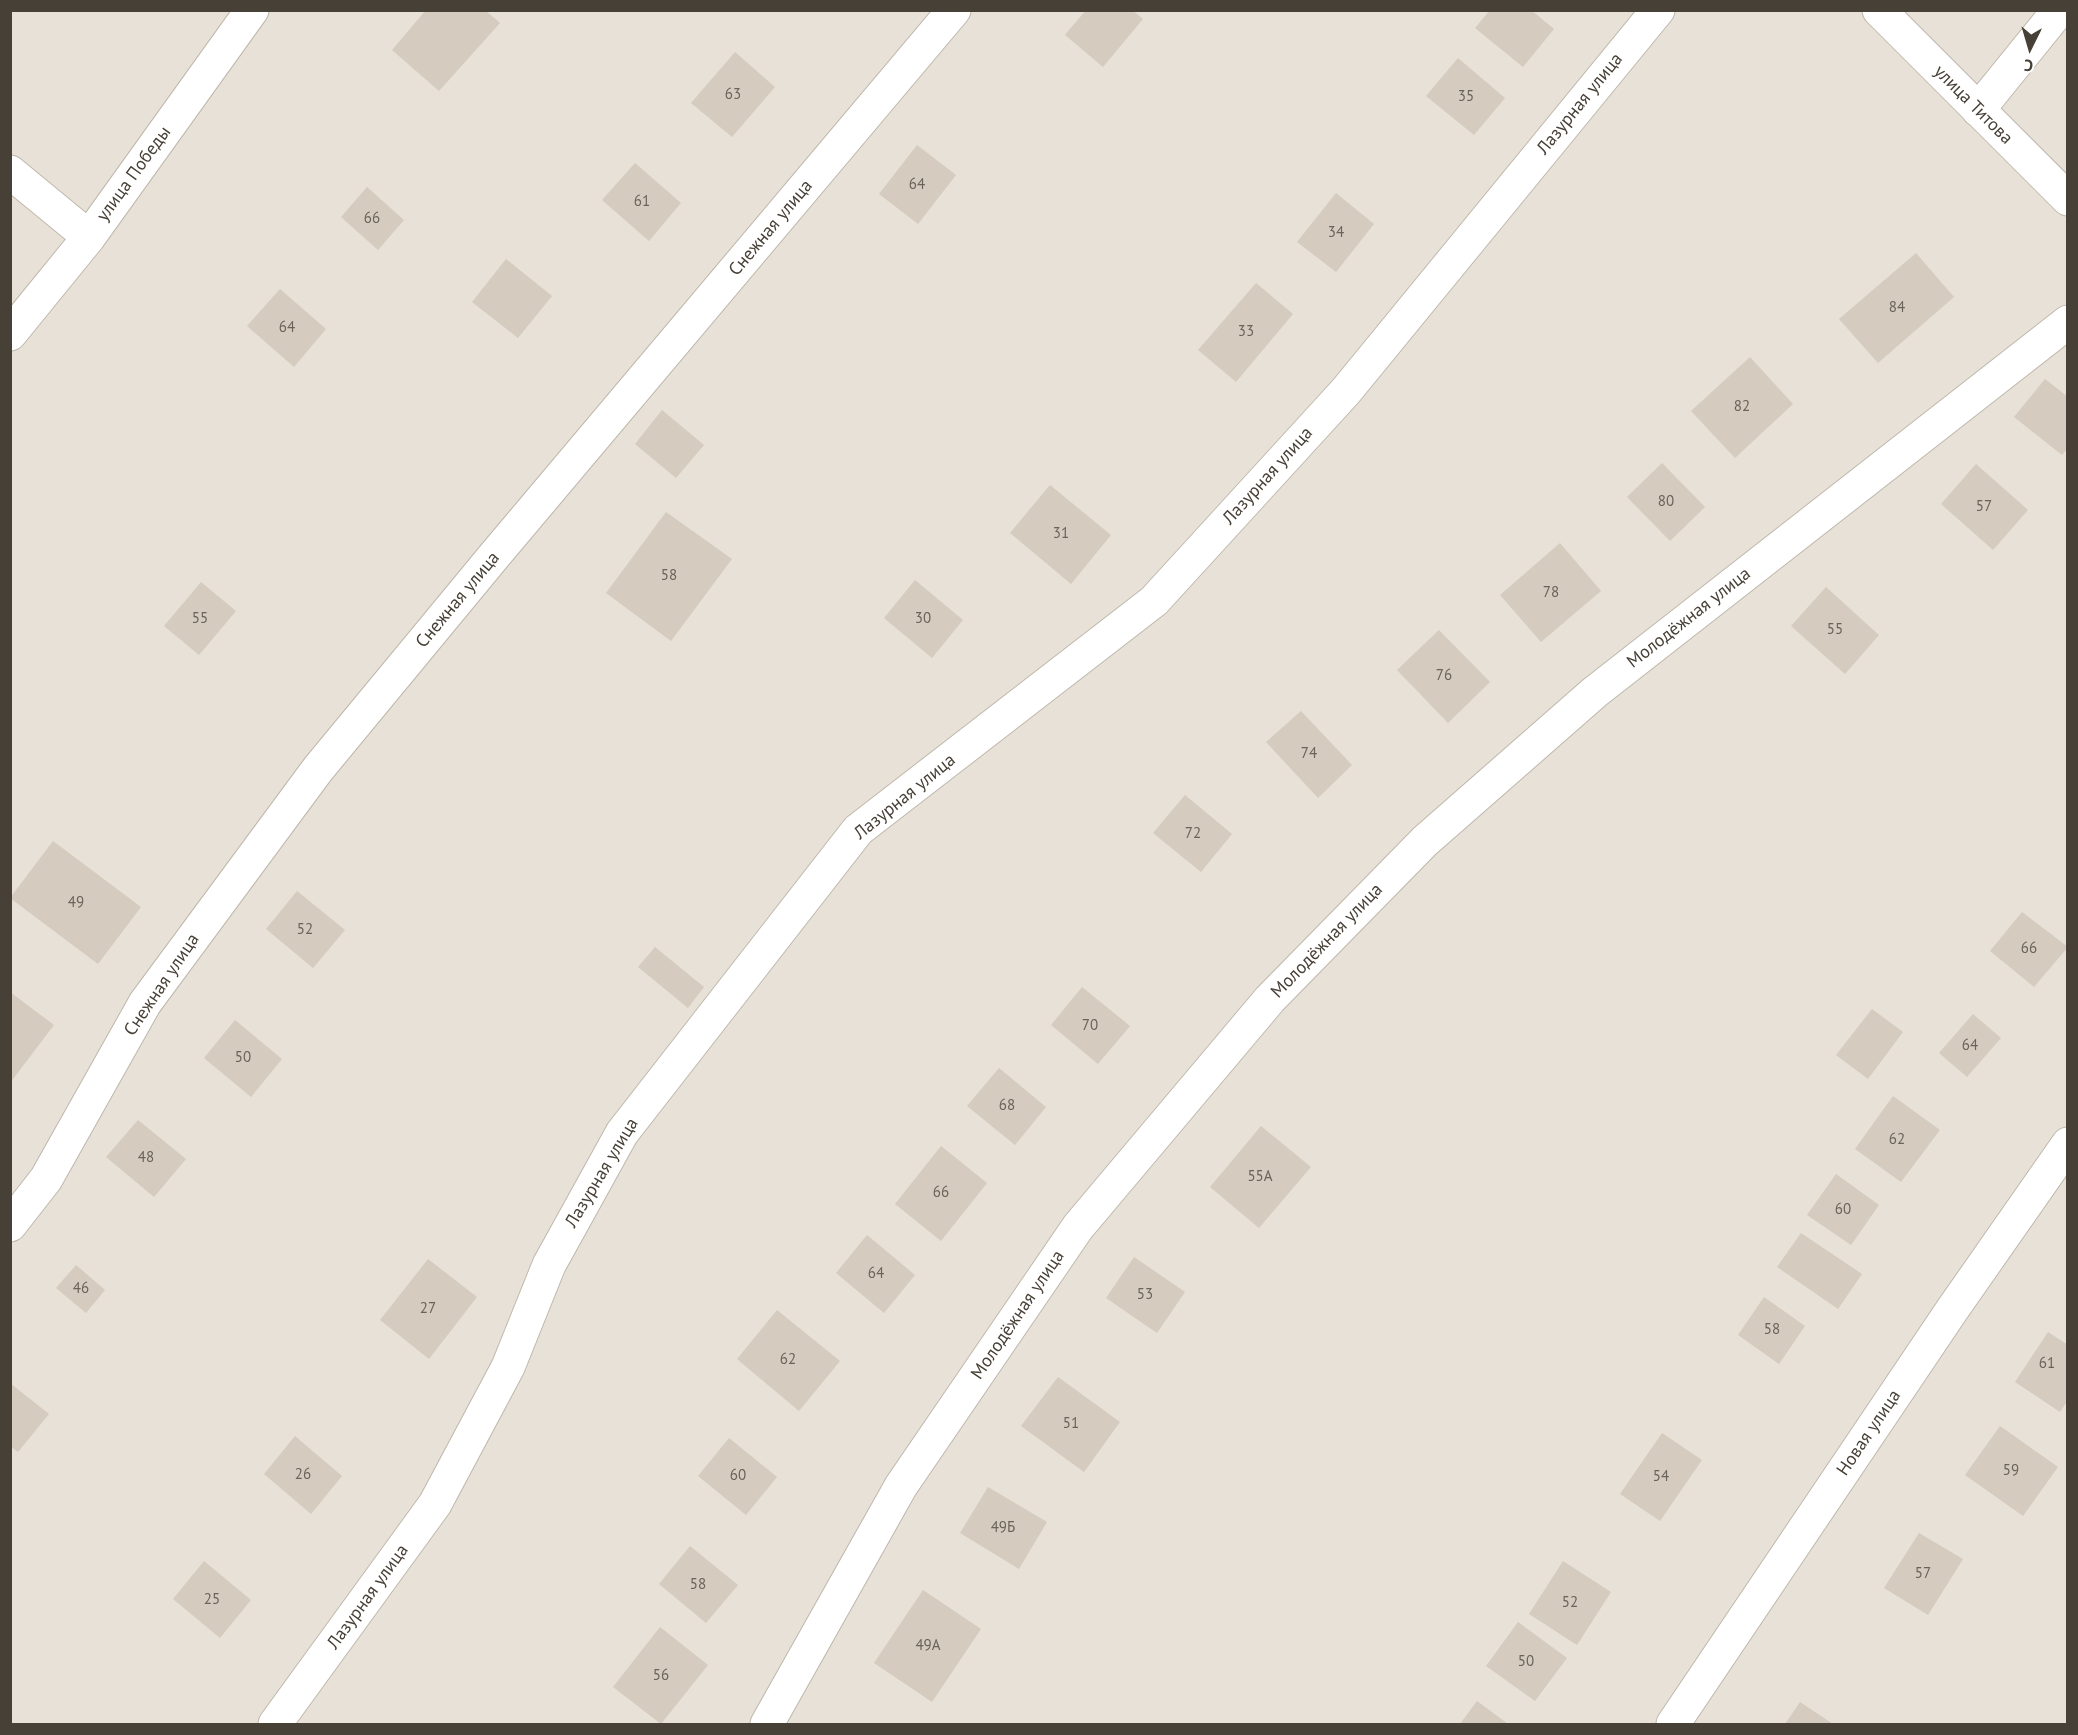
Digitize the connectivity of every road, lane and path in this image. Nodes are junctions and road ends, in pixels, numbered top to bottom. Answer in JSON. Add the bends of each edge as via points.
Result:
{"nodes":[{"id":1,"x":252,"y":10,"type":"edge"},
{"id":2,"x":954,"y":10,"type":"edge"},
{"id":3,"x":1658,"y":10,"type":"edge"},
{"id":4,"x":1879,"y":10,"type":"edge"},
{"id":5,"x":2059,"y":10,"type":"edge"},
{"id":6,"x":1978,"y":110,"type":"junction"},
{"id":7,"x":10,"y":172,"type":"edge"},
{"id":8,"x":2067,"y":199,"type":"edge"},
{"id":9,"x":89,"y":237,"type":"junction"},
{"id":10,"x":2067,"y":322,"type":"edge"},
{"id":11,"x":10,"y":334,"type":"edge"},
{"id":12,"x":2067,"y":1144,"type":"edge"},
{"id":13,"x":10,"y":1225,"type":"edge"},
{"id":14,"x":275,"y":1725,"type":"edge"},
{"id":15,"x":767,"y":1725,"type":"edge"},
{"id":16,"x":1673,"y":1725,"type":"edge"}],
"edges":[{"from":1,"to":9,"type":"street","name":"улица Победы"},
{"from":2,"to":13,"type":"street","name":"Снежная улица","via":[[318,769],[146,1003],[46,1179]]},
{"from":3,"to":14,"type":"street","name":"Лазурная улица","via":[[1346,391],[1154,601],[858,830],[622,1133],[549,1265],[508,1367],[435,1504]]},
{"from":4,"to":6,"type":"street","name":"улица Титова"},
{"from":5,"to":6,"type":"street"},
{"from":6,"to":8,"type":"street","name":"улица Титова"},
{"from":7,"to":9,"type":"street"},
{"from":9,"to":11,"type":"street","name":"улица Победы"},
{"from":10,"to":15,"type":"street","name":"Молодёжная улица","via":[[1595,692],[1425,841],[1270,999],[1078,1227],[901,1486]]},
{"from":12,"to":16,"type":"street","name":"Новая улица"}]}
